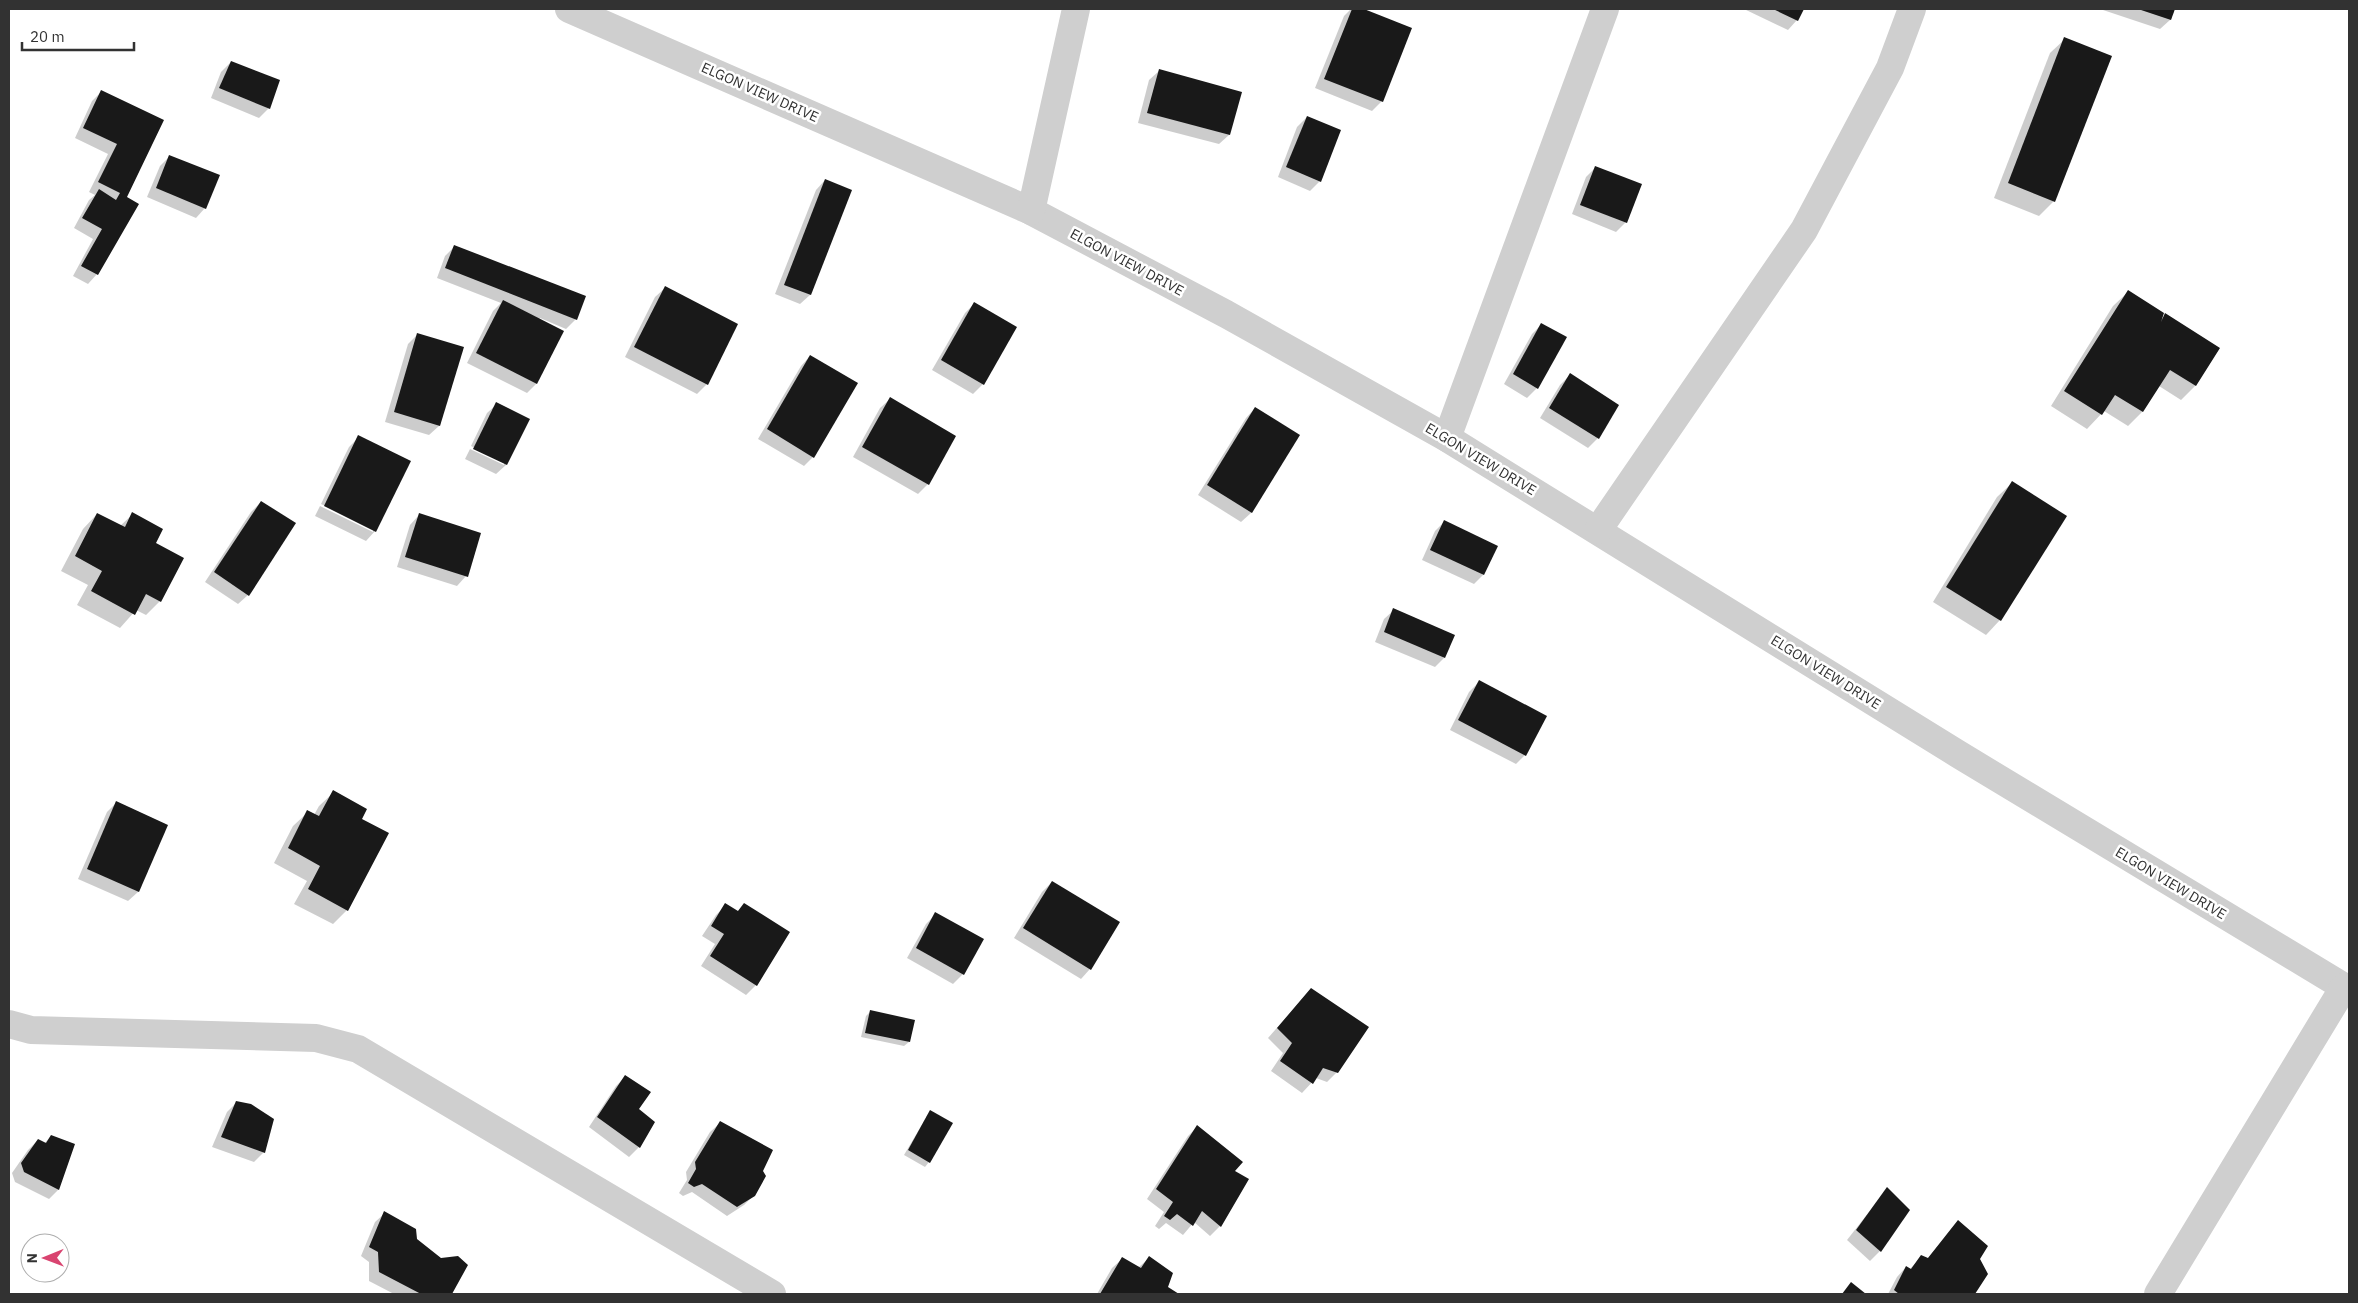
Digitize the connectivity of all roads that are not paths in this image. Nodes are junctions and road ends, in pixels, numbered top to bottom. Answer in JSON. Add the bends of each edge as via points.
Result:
{"nodes":[{"id":1,"x":570,"y":9,"type":"edge"},
{"id":2,"x":1076,"y":9,"type":"edge"},
{"id":3,"x":1605,"y":9,"type":"edge"},
{"id":4,"x":1912,"y":9,"type":"edge"},
{"id":5,"x":1031,"y":211,"type":"junction"},
{"id":6,"x":1447,"y":438,"type":"junction"},
{"id":7,"x":1598,"y":530,"type":"junction"},
{"id":8,"x":2347,"y":988,"type":"edge"},
{"id":9,"x":9,"y":1024,"type":"edge"},
{"id":10,"x":772,"y":1294,"type":"edge"},
{"id":11,"x":2158,"y":1294,"type":"edge"}],
"edges":[{"from":1,"to":5,"type":"street","name":"ELGON VIEW DRIVE"},
{"from":2,"to":5,"type":"street"},
{"from":3,"to":6,"type":"street"},
{"from":4,"to":7,"type":"street","via":[[1890,68],[1804,230]]},
{"from":5,"to":6,"type":"street","name":"ELGON VIEW DRIVE","via":[[1226,314]]},
{"from":6,"to":7,"type":"street","name":"ELGON VIEW DRIVE"},
{"from":7,"to":8,"type":"street","name":"ELGON VIEW DRIVE","via":[[1958,754]]},
{"from":8,"to":11,"type":"street"},
{"from":9,"to":10,"type":"street","via":[[31,1030],[316,1038],[358,1049]]}]}
